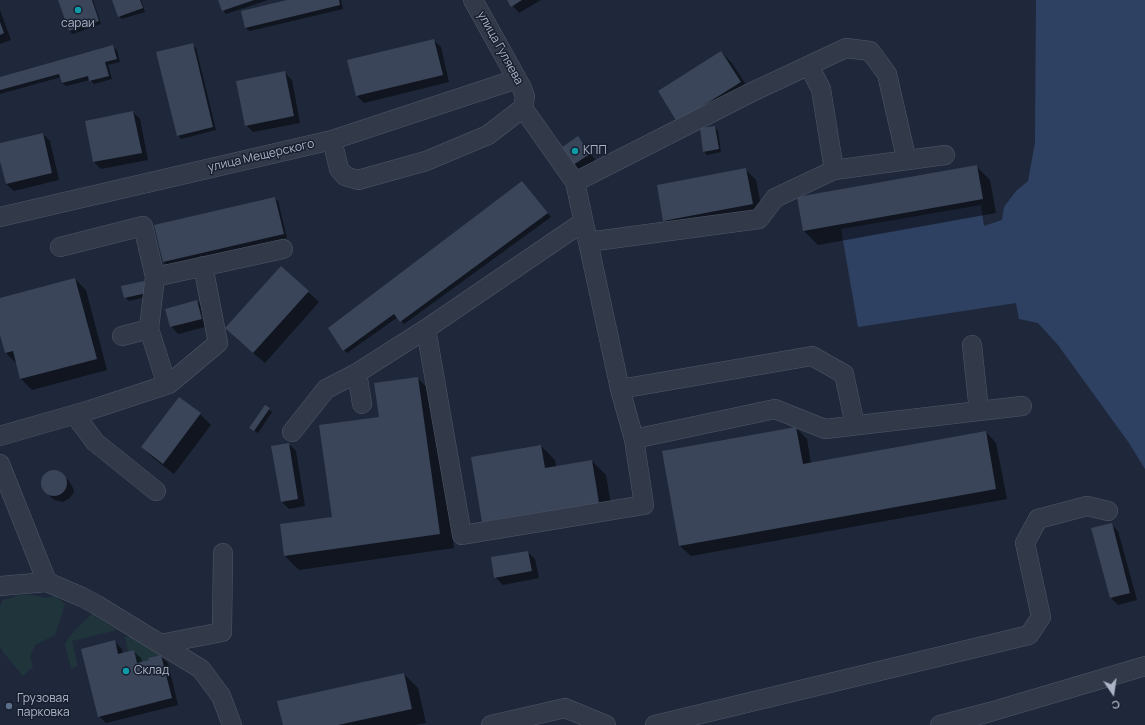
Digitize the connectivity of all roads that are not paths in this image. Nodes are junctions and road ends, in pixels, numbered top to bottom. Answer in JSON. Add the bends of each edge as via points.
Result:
{"nodes":[{"id":1,"x":473,"y":0,"type":"edge"},
{"id":2,"x":808,"y":66,"type":"junction"},
{"id":3,"x":517,"y":79,"type":"junction"},
{"id":4,"x":524,"y":102,"type":"junction"},
{"id":5,"x":332,"y":140,"type":"junction"},
{"id":6,"x":945,"y":155,"type":"dead end"},
{"id":7,"x":906,"y":157,"type":"dead end"},
{"id":8,"x":834,"y":170,"type":"junction"},
{"id":9,"x":575,"y":182,"type":"junction"},
{"id":10,"x":0,"y":217,"type":"edge"},
{"id":11,"x":583,"y":222,"type":"junction"},
{"id":12,"x":588,"y":242,"type":"junction"},
{"id":13,"x":60,"y":247,"type":"dead end"},
{"id":14,"x":283,"y":249,"type":"dead end"},
{"id":15,"x":203,"y":266,"type":"junction"},
{"id":16,"x":155,"y":277,"type":"junction"},
{"id":17,"x":148,"y":329,"type":"junction"},
{"id":18,"x":426,"y":329,"type":"junction"},
{"id":19,"x":122,"y":336,"type":"dead end"},
{"id":20,"x":972,"y":345,"type":"dead end"},
{"id":21,"x":357,"y":372,"type":"junction"},
{"id":22,"x":169,"y":384,"type":"junction"},
{"id":23,"x":620,"y":389,"type":"junction"},
{"id":24,"x":362,"y":404,"type":"dead end"},
{"id":25,"x":1022,"y":406,"type":"dead end"},
{"id":26,"x":979,"y":411,"type":"junction"},
{"id":27,"x":75,"y":415,"type":"junction"},
{"id":28,"x":855,"y":426,"type":"junction"},
{"id":29,"x":292,"y":432,"type":"dead end"},
{"id":30,"x":0,"y":436,"type":"edge"},
{"id":31,"x":634,"y":439,"type":"junction"},
{"id":32,"x":0,"y":464,"type":"edge"},
{"id":33,"x":156,"y":491,"type":"dead end"},
{"id":34,"x":1108,"y":511,"type":"dead end"},
{"id":35,"x":223,"y":553,"type":"dead end"},
{"id":36,"x":47,"y":582,"type":"junction"},
{"id":37,"x":0,"y":586,"type":"edge"},
{"id":38,"x":160,"y":644,"type":"junction"},
{"id":39,"x":1145,"y":666,"type":"edge"},
{"id":40,"x":232,"y":725,"type":"edge"},
{"id":41,"x":491,"y":725,"type":"edge"},
{"id":42,"x":606,"y":725,"type":"edge"},
{"id":43,"x":655,"y":725,"type":"edge"},
{"id":44,"x":940,"y":725,"type":"edge"}],
"edges":[{"from":1,"to":3,"type":"street","name":"улица Гуляева"},
{"from":2,"to":7,"type":"street","via":[[846,48],[870,51],[887,74]]},
{"from":2,"to":8,"type":"street","via":[[821,89]]},
{"from":2,"to":9,"type":"street"},
{"from":3,"to":4,"type":"street","name":"улица Гуляева"},
{"from":3,"to":5,"type":"street","name":"улица Мещерского"},
{"from":4,"to":5,"type":"street","via":[[488,135],[426,161],[358,180],[345,176],[339,169]]},
{"from":4,"to":9,"type":"street","name":"улица Гуляева"},
{"from":5,"to":10,"type":"street","name":"улица Мещерского"},
{"from":6,"to":8,"type":"street"},
{"from":8,"to":12,"type":"street","via":[[774,198],[759,219]]},
{"from":9,"to":11,"type":"street"},
{"from":11,"to":12,"type":"street"},
{"from":11,"to":18,"type":"street"},
{"from":12,"to":23,"type":"street"},
{"from":13,"to":16,"type":"street","via":[[143,226]]},
{"from":14,"to":15,"type":"street"},
{"from":15,"to":16,"type":"street"},
{"from":15,"to":22,"type":"street","via":[[218,342]]},
{"from":16,"to":17,"type":"street"},
{"from":17,"to":19,"type":"street"},
{"from":17,"to":22,"type":"street"},
{"from":18,"to":21,"type":"street"},
{"from":18,"to":31,"type":"street","via":[[462,536],[644,505]]},
{"from":20,"to":26,"type":"street"},
{"from":21,"to":24,"type":"street"},
{"from":21,"to":29,"type":"street","via":[[326,389]]},
{"from":22,"to":27,"type":"street"},
{"from":23,"to":28,"type":"street","via":[[812,356],[844,374]]},
{"from":23,"to":31,"type":"street"},
{"from":25,"to":26,"type":"street"},
{"from":26,"to":28,"type":"street"},
{"from":27,"to":30,"type":"street"},
{"from":27,"to":33,"type":"street","via":[[95,442]]},
{"from":28,"to":31,"type":"street","via":[[825,429],[775,410]]},
{"from":32,"to":36,"type":"street"},
{"from":34,"to":43,"type":"street","via":[[1087,506],[1038,519],[1025,543],[1041,617],[1029,635]]},
{"from":35,"to":38,"type":"street","via":[[222,632]]},
{"from":36,"to":37,"type":"street"},
{"from":36,"to":38,"type":"street","via":[[82,597]]},
{"from":38,"to":40,"type":"street","via":[[201,669],[221,696]]},
{"from":39,"to":44,"type":"street"},
{"from":41,"to":42,"type":"street","via":[[564,708]]}]}
